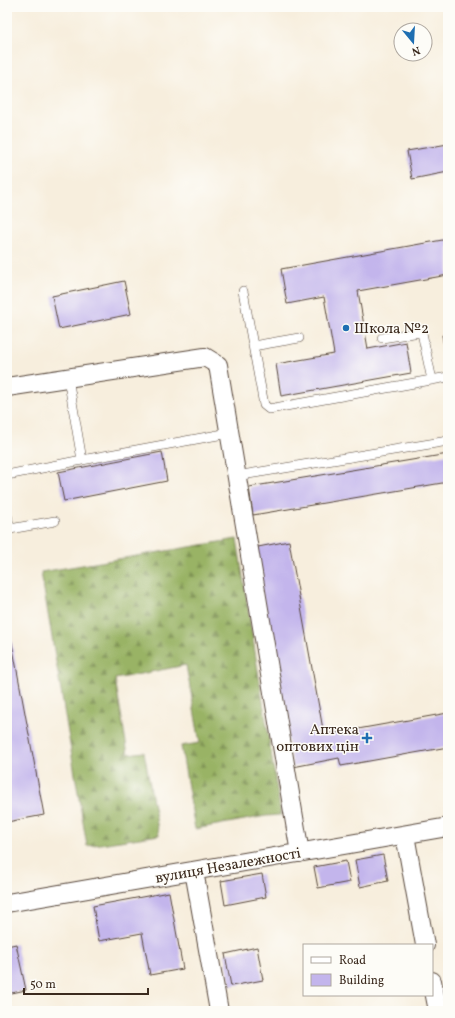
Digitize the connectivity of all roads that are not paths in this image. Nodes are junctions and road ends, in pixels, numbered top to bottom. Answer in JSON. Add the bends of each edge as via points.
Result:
{"nodes":[{"id":1,"x":243,"y":291,"type":"dead end"},
{"id":2,"x":299,"y":338,"type":"dead end"},
{"id":3,"x":382,"y":338,"type":"dead end"},
{"id":4,"x":253,"y":346,"type":"junction"},
{"id":5,"x":448,"y":377,"type":"edge"},
{"id":6,"x":68,"y":378,"type":"junction"},
{"id":7,"x":432,"y":380,"type":"junction"},
{"id":8,"x":7,"y":387,"type":"edge"},
{"id":9,"x":229,"y":433,"type":"junction"},
{"id":10,"x":448,"y":441,"type":"edge"},
{"id":11,"x":82,"y":460,"type":"junction"},
{"id":12,"x":7,"y":475,"type":"edge"},
{"id":13,"x":236,"y":476,"type":"junction"},
{"id":14,"x":7,"y":515,"type":"edge"},
{"id":15,"x":55,"y":521,"type":"dead end"},
{"id":16,"x":448,"y":827,"type":"edge"},
{"id":17,"x":405,"y":835,"type":"junction"},
{"id":18,"x":300,"y":853,"type":"junction"},
{"id":19,"x":194,"y":871,"type":"junction"},
{"id":20,"x":7,"y":903,"type":"edge"},
{"id":21,"x":425,"y":944,"type":"edge"},
{"id":22,"x":433,"y":986,"type":"edge"},
{"id":23,"x":219,"y":1011,"type":"edge"},
{"id":24,"x":438,"y":1011,"type":"edge"}],
"edges":[{"from":1,"to":4,"type":"lane"},
{"from":2,"to":4,"type":"lane"},
{"from":3,"to":7,"type":"lane","via":[[422,333]]},
{"from":4,"to":7,"type":"lane","via":[[264,405],[269,409]]},
{"from":5,"to":7,"type":"lane"},
{"from":6,"to":8,"type":"street"},
{"from":6,"to":9,"type":"street","via":[[205,356],[218,365]]},
{"from":6,"to":11,"type":"lane"},
{"from":9,"to":11,"type":"lane"},
{"from":9,"to":13,"type":"street"},
{"from":10,"to":13,"type":"lane"},
{"from":11,"to":12,"type":"lane"},
{"from":13,"to":18,"type":"street"},
{"from":14,"to":15,"type":"lane","via":[[10,529]]},
{"from":16,"to":17,"type":"street","name":"вулиця Незалежності"},
{"from":17,"to":18,"type":"street","name":"вулиця Незалежності"},
{"from":17,"to":21,"type":"street"},
{"from":18,"to":19,"type":"street","name":"вулиця Незалежності"},
{"from":19,"to":20,"type":"street","name":"вулиця Незалежності"},
{"from":19,"to":23,"type":"street"},
{"from":22,"to":24,"type":"street"}]}
